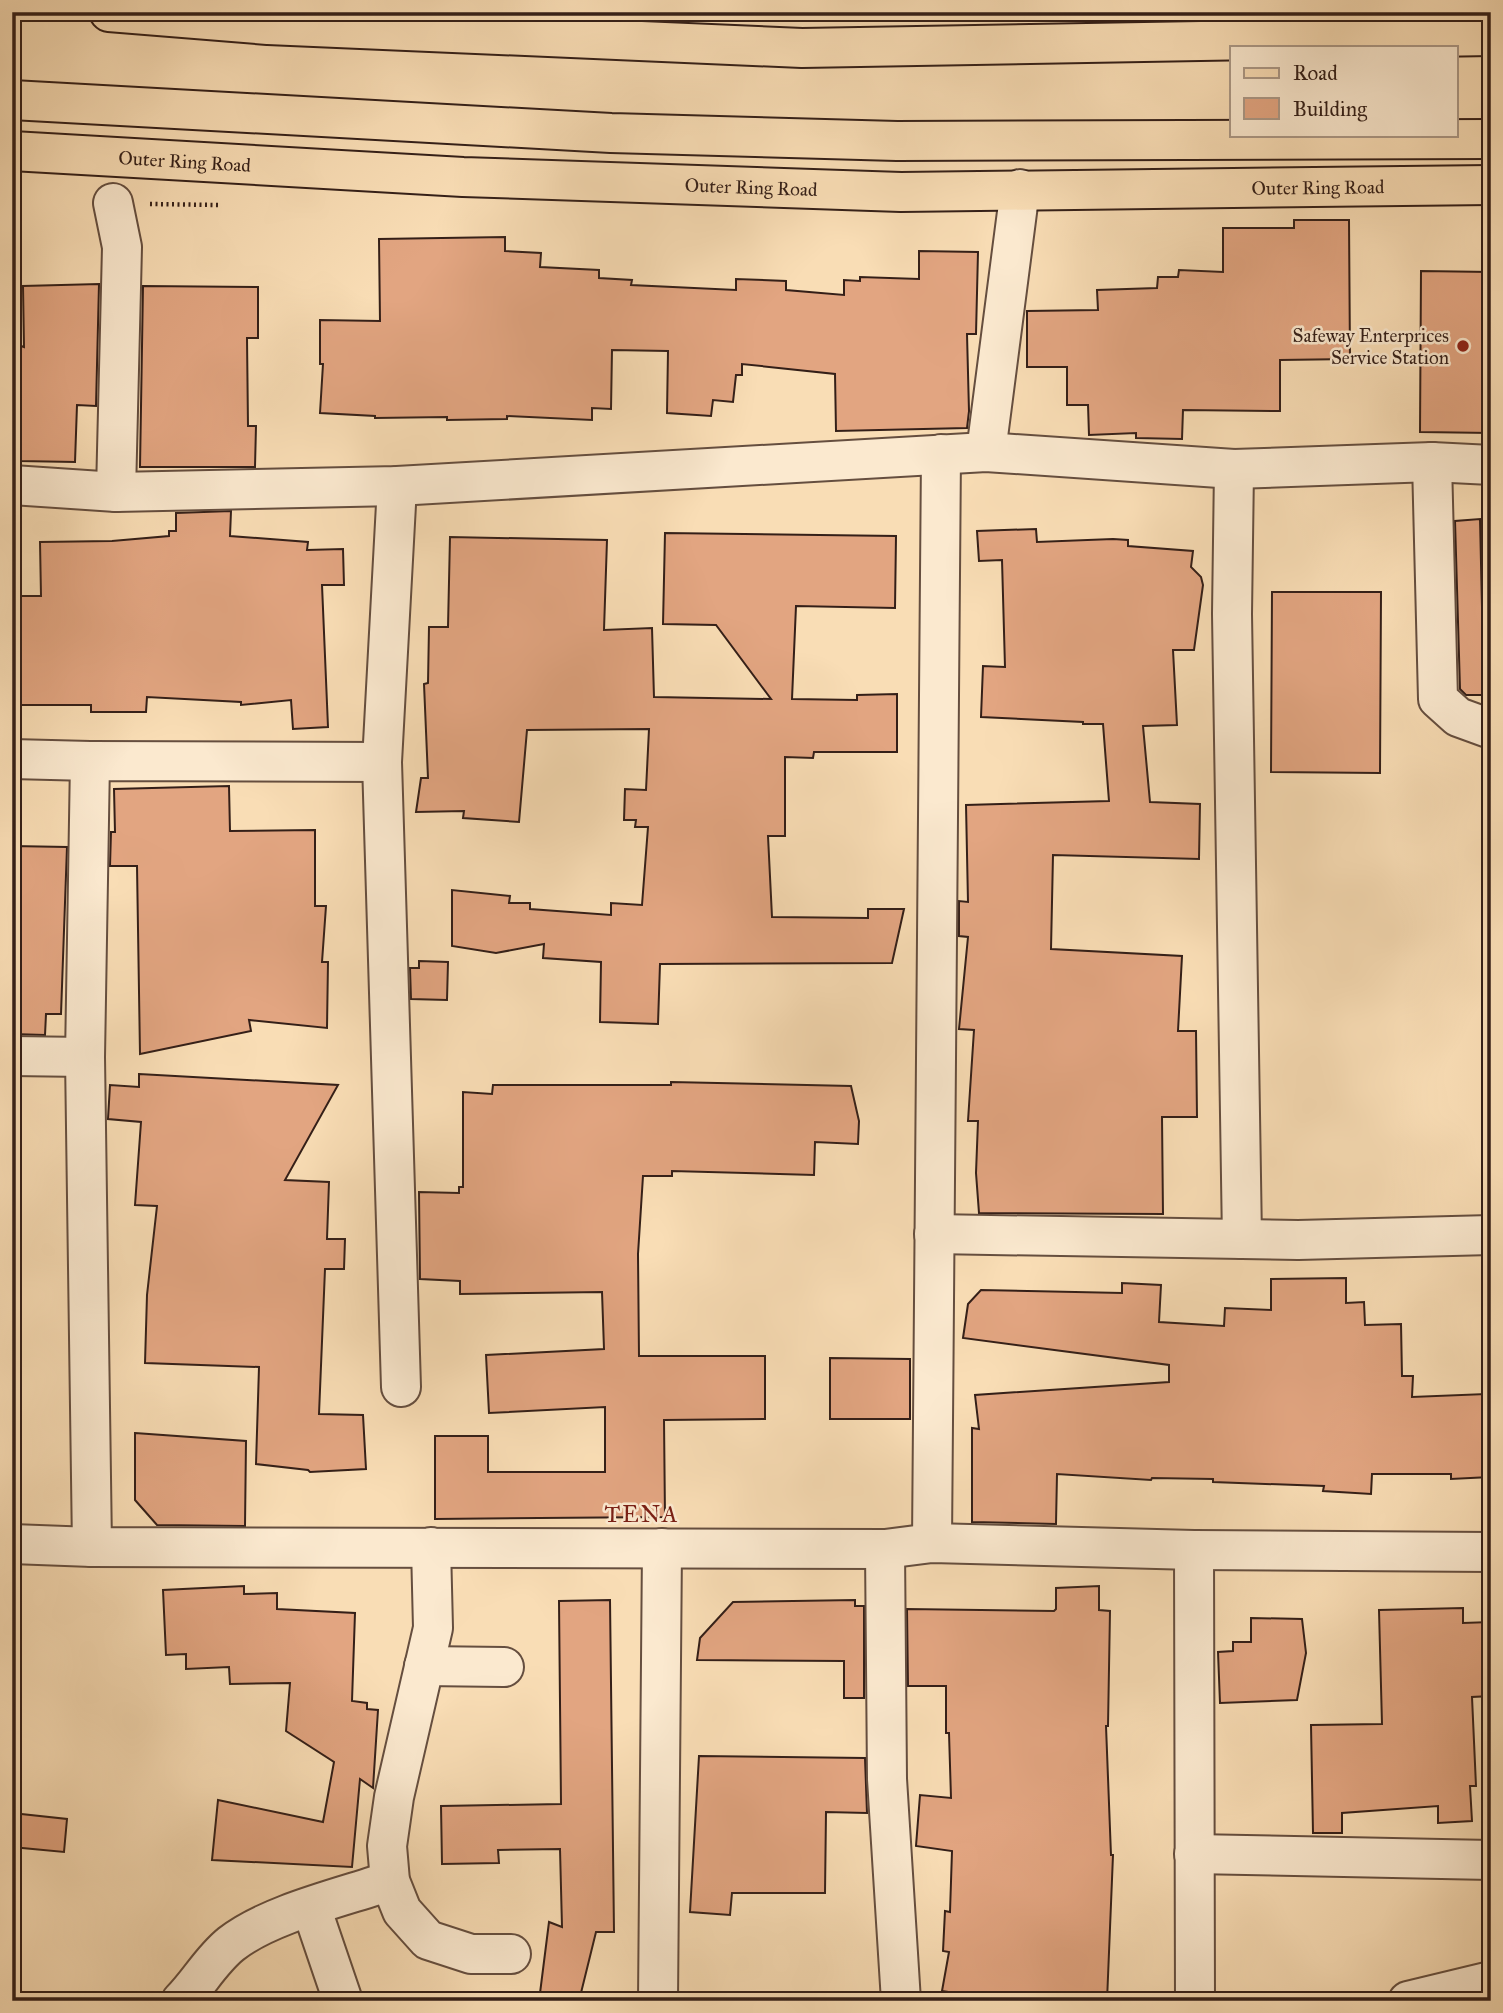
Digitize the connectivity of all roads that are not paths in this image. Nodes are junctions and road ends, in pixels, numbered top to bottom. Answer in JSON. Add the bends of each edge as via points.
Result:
{"nodes":[{"id":1,"x":109,"y":12,"type":"edge"},
{"id":2,"x":187,"y":12,"type":"edge"},
{"id":3,"x":268,"y":25,"type":"junction"},
{"id":4,"x":1491,"y":36,"type":"edge"},
{"id":5,"x":12,"y":100,"type":"edge"},
{"id":6,"x":1491,"y":139,"type":"edge"},
{"id":7,"x":12,"y":151,"type":"edge"},
{"id":8,"x":1491,"y":185,"type":"edge"},
{"id":9,"x":1020,"y":189,"type":"junction"},
{"id":10,"x":113,"y":203,"type":"dead end"},
{"id":11,"x":986,"y":452,"type":"junction"},
{"id":12,"x":941,"y":454,"type":"junction"},
{"id":13,"x":1432,"y":462,"type":"junction"},
{"id":14,"x":1491,"y":465,"type":"edge"},
{"id":15,"x":1234,"y":468,"type":"junction"},
{"id":16,"x":12,"y":485,"type":"edge"},
{"id":17,"x":397,"y":486,"type":"junction"},
{"id":18,"x":116,"y":492,"type":"junction"},
{"id":19,"x":1491,"y":729,"type":"edge"},
{"id":20,"x":12,"y":759,"type":"edge"},
{"id":21,"x":90,"y":761,"type":"junction"},
{"id":22,"x":382,"y":762,"type":"junction"},
{"id":23,"x":12,"y":1056,"type":"edge"},
{"id":24,"x":85,"y":1057,"type":"junction"},
{"id":25,"x":934,"y":1234,"type":"junction"},
{"id":26,"x":1491,"y":1235,"type":"edge"},
{"id":27,"x":1242,"y":1239,"type":"junction"},
{"id":28,"x":401,"y":1387,"type":"dead end"},
{"id":29,"x":932,"y":1543,"type":"junction"},
{"id":30,"x":12,"y":1544,"type":"edge"},
{"id":31,"x":92,"y":1547,"type":"junction"},
{"id":32,"x":431,"y":1547,"type":"junction"},
{"id":33,"x":662,"y":1548,"type":"junction"},
{"id":34,"x":885,"y":1549,"type":"junction"},
{"id":35,"x":1194,"y":1550,"type":"junction"},
{"id":36,"x":1491,"y":1552,"type":"edge"},
{"id":37,"x":424,"y":1666,"type":"junction"},
{"id":38,"x":505,"y":1667,"type":"dead end"},
{"id":39,"x":1194,"y":1854,"type":"junction"},
{"id":40,"x":1491,"y":1860,"type":"edge"},
{"id":41,"x":390,"y":1881,"type":"junction"},
{"id":42,"x":311,"y":1907,"type":"junction"},
{"id":43,"x":510,"y":1954,"type":"dead end"},
{"id":44,"x":1491,"y":1981,"type":"edge"},
{"id":45,"x":181,"y":2001,"type":"edge"},
{"id":46,"x":343,"y":2001,"type":"edge"},
{"id":47,"x":658,"y":2001,"type":"edge"},
{"id":48,"x":901,"y":2001,"type":"edge"},
{"id":49,"x":1195,"y":2001,"type":"edge"},
{"id":50,"x":1408,"y":2001,"type":"edge"}],
"edges":[{"from":1,"to":3,"type":"main road"},
{"from":2,"to":3,"type":"main road"},
{"from":3,"to":4,"type":"main road","via":[[802,48]]},
{"from":5,"to":6,"type":"main road","via":[[611,133],[897,141]]},
{"from":7,"to":9,"type":"main road","name":"Outer Ring Road","via":[[477,178],[901,192]]},
{"from":8,"to":9,"type":"main road","name":"Outer Ring Road"},
{"from":9,"to":11,"type":"street"},
{"from":10,"to":18,"type":"street","via":[[122,247]]},
{"from":11,"to":12,"type":"street"},
{"from":11,"to":15,"type":"street"},
{"from":12,"to":17,"type":"street"},
{"from":12,"to":25,"type":"street"},
{"from":13,"to":14,"type":"street"},
{"from":13,"to":15,"type":"street"},
{"from":13,"to":19,"type":"street","via":[[1438,699],[1458,718]]},
{"from":15,"to":27,"type":"street","via":[[1232,614]]},
{"from":16,"to":18,"type":"street"},
{"from":17,"to":18,"type":"street"},
{"from":17,"to":22,"type":"street"},
{"from":20,"to":21,"type":"street"},
{"from":21,"to":22,"type":"street"},
{"from":21,"to":24,"type":"street"},
{"from":22,"to":28,"type":"street"},
{"from":23,"to":24,"type":"street"},
{"from":24,"to":31,"type":"street"},
{"from":25,"to":27,"type":"street"},
{"from":25,"to":29,"type":"street"},
{"from":26,"to":27,"type":"street"},
{"from":29,"to":34,"type":"street"},
{"from":29,"to":35,"type":"street"},
{"from":30,"to":31,"type":"street"},
{"from":31,"to":32,"type":"street"},
{"from":32,"to":33,"type":"street"},
{"from":32,"to":37,"type":"street","via":[[433,1628]]},
{"from":33,"to":34,"type":"street"},
{"from":33,"to":47,"type":"street"},
{"from":34,"to":48,"type":"street","via":[[887,1779]]},
{"from":35,"to":36,"type":"street"},
{"from":35,"to":39,"type":"street"},
{"from":37,"to":38,"type":"street"},
{"from":37,"to":41,"type":"street","via":[[394,1797],[387,1846]]},
{"from":39,"to":40,"type":"street"},
{"from":39,"to":49,"type":"street"},
{"from":41,"to":42,"type":"street"},
{"from":41,"to":43,"type":"street","via":[[402,1911],[428,1940],[471,1954]]},
{"from":42,"to":45,"type":"street","via":[[247,1932],[228,1946]]},
{"from":42,"to":46,"type":"street"},
{"from":44,"to":50,"type":"street"}]}
